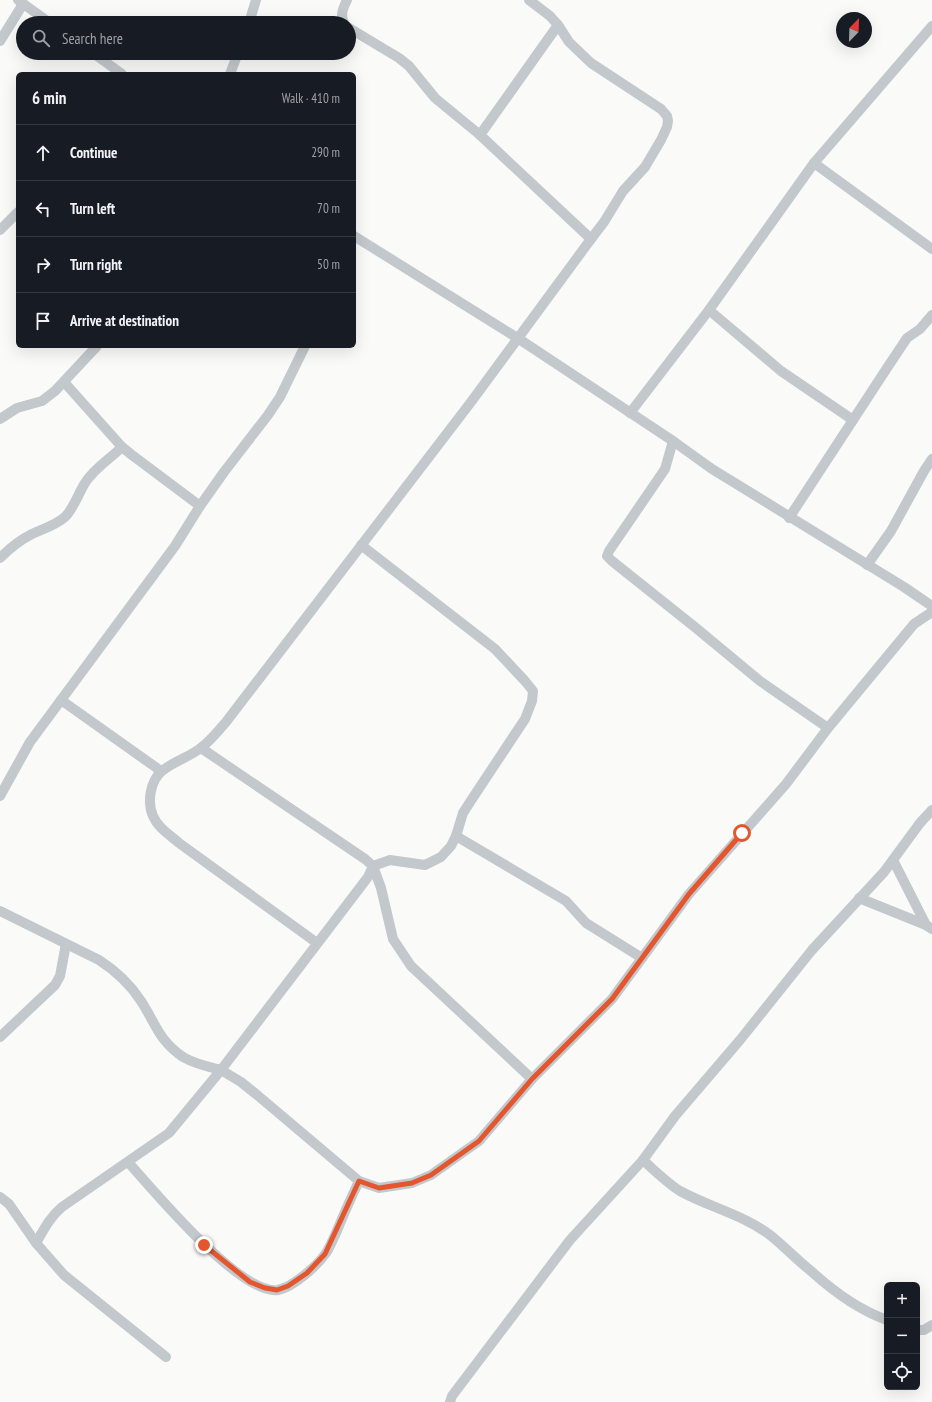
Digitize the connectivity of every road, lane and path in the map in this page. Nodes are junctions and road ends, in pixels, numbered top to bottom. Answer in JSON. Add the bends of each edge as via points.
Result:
{"nodes":[{"id":1,"x":254,"y":0,"type":"edge"},
{"id":2,"x":347,"y":0,"type":"edge"},
{"id":3,"x":529,"y":0,"type":"edge"},
{"id":4,"x":20,"y":2,"type":"edge"},
{"id":5,"x":40,"y":16,"type":"edge"},
{"id":6,"x":251,"y":16,"type":"edge"},
{"id":7,"x":342,"y":16,"type":"edge"},
{"id":8,"x":558,"y":25,"type":"junction"},
{"id":9,"x":932,"y":26,"type":"edge"},
{"id":10,"x":356,"y":32,"type":"edge"},
{"id":11,"x":0,"y":41,"type":"edge"},
{"id":12,"x":102,"y":60,"type":"edge"},
{"id":13,"x":235,"y":60,"type":"edge"},
{"id":14,"x":118,"y":72,"type":"edge"},
{"id":15,"x":231,"y":72,"type":"edge"},
{"id":16,"x":480,"y":135,"type":"junction"},
{"id":17,"x":814,"y":163,"type":"junction"},
{"id":18,"x":16,"y":214,"type":"edge"},
{"id":19,"x":0,"y":230,"type":"edge"},
{"id":20,"x":356,"y":238,"type":"edge"},
{"id":21,"x":591,"y":239,"type":"junction"},
{"id":22,"x":932,"y":249,"type":"edge"},
{"id":23,"x":709,"y":310,"type":"junction"},
{"id":24,"x":932,"y":315,"type":"edge"},
{"id":25,"x":519,"y":339,"type":"junction"},
{"id":26,"x":95,"y":348,"type":"edge"},
{"id":27,"x":304,"y":348,"type":"edge"},
{"id":28,"x":64,"y":382,"type":"junction"},
{"id":29,"x":630,"y":413,"type":"junction"},
{"id":30,"x":0,"y":419,"type":"edge"},
{"id":31,"x":853,"y":420,"type":"junction"},
{"id":32,"x":673,"y":441,"type":"junction"},
{"id":33,"x":122,"y":447,"type":"junction"},
{"id":34,"x":932,"y":459,"type":"edge"},
{"id":35,"x":924,"y":471,"type":"junction"},
{"id":36,"x":932,"y":478,"type":"edge"},
{"id":37,"x":200,"y":506,"type":"junction"},
{"id":38,"x":789,"y":518,"type":"junction"},
{"id":39,"x":361,"y":545,"type":"junction"},
{"id":40,"x":0,"y":558,"type":"edge"},
{"id":41,"x":867,"y":565,"type":"junction"},
{"id":42,"x":932,"y":606,"type":"edge"},
{"id":43,"x":932,"y":612,"type":"edge"},
{"id":44,"x":60,"y":700,"type":"junction"},
{"id":45,"x":828,"y":728,"type":"junction"},
{"id":46,"x":201,"y":748,"type":"junction"},
{"id":47,"x":161,"y":771,"type":"junction"},
{"id":48,"x":0,"y":796,"type":"edge"},
{"id":49,"x":932,"y":810,"type":"edge"},
{"id":50,"x":456,"y":836,"type":"junction"},
{"id":51,"x":893,"y":860,"type":"junction"},
{"id":52,"x":373,"y":866,"type":"junction"},
{"id":53,"x":859,"y":898,"type":"junction"},
{"id":54,"x":0,"y":911,"type":"edge"},
{"id":55,"x":929,"y":927,"type":"edge"},
{"id":56,"x":317,"y":943,"type":"junction"},
{"id":57,"x":66,"y":944,"type":"junction"},
{"id":58,"x":642,"y":958,"type":"junction"},
{"id":59,"x":0,"y":1037,"type":"edge"},
{"id":60,"x":221,"y":1070,"type":"junction"},
{"id":61,"x":532,"y":1079,"type":"junction"},
{"id":62,"x":643,"y":1160,"type":"junction"},
{"id":63,"x":128,"y":1162,"type":"junction"},
{"id":64,"x":359,"y":1181,"type":"junction"},
{"id":65,"x":0,"y":1197,"type":"edge"},
{"id":66,"x":36,"y":1243,"type":"junction"},
{"id":67,"x":884,"y":1319,"type":"edge"},
{"id":68,"x":932,"y":1325,"type":"edge"},
{"id":69,"x":920,"y":1330,"type":"edge"},
{"id":70,"x":166,"y":1357,"type":"dead end"},
{"id":71,"x":450,"y":1402,"type":"edge"}],
"edges":[{"from":1,"to":6,"type":"street"},
{"from":2,"to":7,"type":"street"},
{"from":3,"to":8,"type":"street"},
{"from":4,"to":5,"type":"street"},
{"from":4,"to":11,"type":"street"},
{"from":8,"to":16,"type":"street"},
{"from":8,"to":21,"type":"street","via":[[569,42],[591,63],[661,109],[668,121],[661,140],[645,167],[623,191]]},
{"from":9,"to":17,"type":"street"},
{"from":10,"to":16,"type":"street","via":[[409,66],[435,98]]},
{"from":12,"to":14,"type":"street"},
{"from":13,"to":15,"type":"street"},
{"from":16,"to":21,"type":"street"},
{"from":17,"to":22,"type":"street"},
{"from":17,"to":23,"type":"street"},
{"from":18,"to":19,"type":"street"},
{"from":20,"to":25,"type":"street"},
{"from":21,"to":25,"type":"street"},
{"from":23,"to":29,"type":"street"},
{"from":23,"to":31,"type":"street","via":[[781,371]]},
{"from":24,"to":31,"type":"street","via":[[920,330],[907,338]]},
{"from":25,"to":29,"type":"street"},
{"from":25,"to":39,"type":"street"},
{"from":26,"to":28,"type":"street"},
{"from":27,"to":37,"type":"street","via":[[280,397]]},
{"from":28,"to":30,"type":"street","via":[[42,400],[17,408]]},
{"from":28,"to":33,"type":"street"},
{"from":29,"to":32,"type":"street"},
{"from":31,"to":38,"type":"street"},
{"from":32,"to":38,"type":"street"},
{"from":32,"to":45,"type":"street","via":[[665,469],[608,556],[760,681]]},
{"from":33,"to":37,"type":"street"},
{"from":33,"to":40,"type":"street","via":[[90,475],[65,517],[13,545]]},
{"from":34,"to":35,"type":"street"},
{"from":35,"to":36,"type":"street"},
{"from":35,"to":41,"type":"street","via":[[891,531]]},
{"from":37,"to":44,"type":"street","via":[[175,546],[116,628]]},
{"from":38,"to":41,"type":"street"},
{"from":39,"to":46,"type":"street","via":[[226,722]]},
{"from":39,"to":50,"type":"street","via":[[495,649],[526,681],[532,692],[532,701],[525,720],[466,808]]},
{"from":41,"to":42,"type":"street"},
{"from":43,"to":45,"type":"street","via":[[914,624]]},
{"from":44,"to":47,"type":"street"},
{"from":44,"to":48,"type":"street","via":[[30,742]]},
{"from":45,"to":58,"type":"street","via":[[786,784],[689,894]]},
{"from":46,"to":47,"type":"street"},
{"from":46,"to":52,"type":"street","via":[[365,858]]},
{"from":47,"to":56,"type":"street","via":[[152,784],[150,796],[153,816],[162,828]]},
{"from":49,"to":51,"type":"street"},
{"from":50,"to":52,"type":"street","via":[[441,857],[425,865],[390,860]]},
{"from":50,"to":58,"type":"street","via":[[566,901],[586,923]]},
{"from":51,"to":53,"type":"street"},
{"from":51,"to":55,"type":"street"},
{"from":52,"to":56,"type":"street","via":[[368,877]]},
{"from":52,"to":61,"type":"street","via":[[393,940],[400,952],[411,966]]},
{"from":53,"to":55,"type":"street"},
{"from":53,"to":62,"type":"street","via":[[812,950],[675,1116]]},
{"from":54,"to":57,"type":"street"},
{"from":56,"to":60,"type":"street"},
{"from":57,"to":59,"type":"street","via":[[60,976],[55,985]]},
{"from":57,"to":60,"type":"street","via":[[99,960],[125,980],[168,1045],[184,1058]]},
{"from":58,"to":61,"type":"street","via":[[612,999]]},
{"from":60,"to":63,"type":"street","via":[[169,1133]]},
{"from":60,"to":64,"type":"street","via":[[256,1094]]},
{"from":61,"to":64,"type":"street","via":[[479,1141],[431,1175],[412,1183],[379,1188]]},
{"from":62,"to":67,"type":"street","via":[[680,1190],[755,1225],[842,1296]]},
{"from":62,"to":71,"type":"street","via":[[570,1240]]},
{"from":63,"to":64,"type":"street","via":[[204,1245],[250,1282],[277,1290],[307,1273],[325,1254]]},
{"from":63,"to":66,"type":"street","via":[[55,1212]]},
{"from":65,"to":66,"type":"street","via":[[15,1211]]},
{"from":66,"to":70,"type":"street","via":[[74,1284]]},
{"from":68,"to":69,"type":"street"}]}
